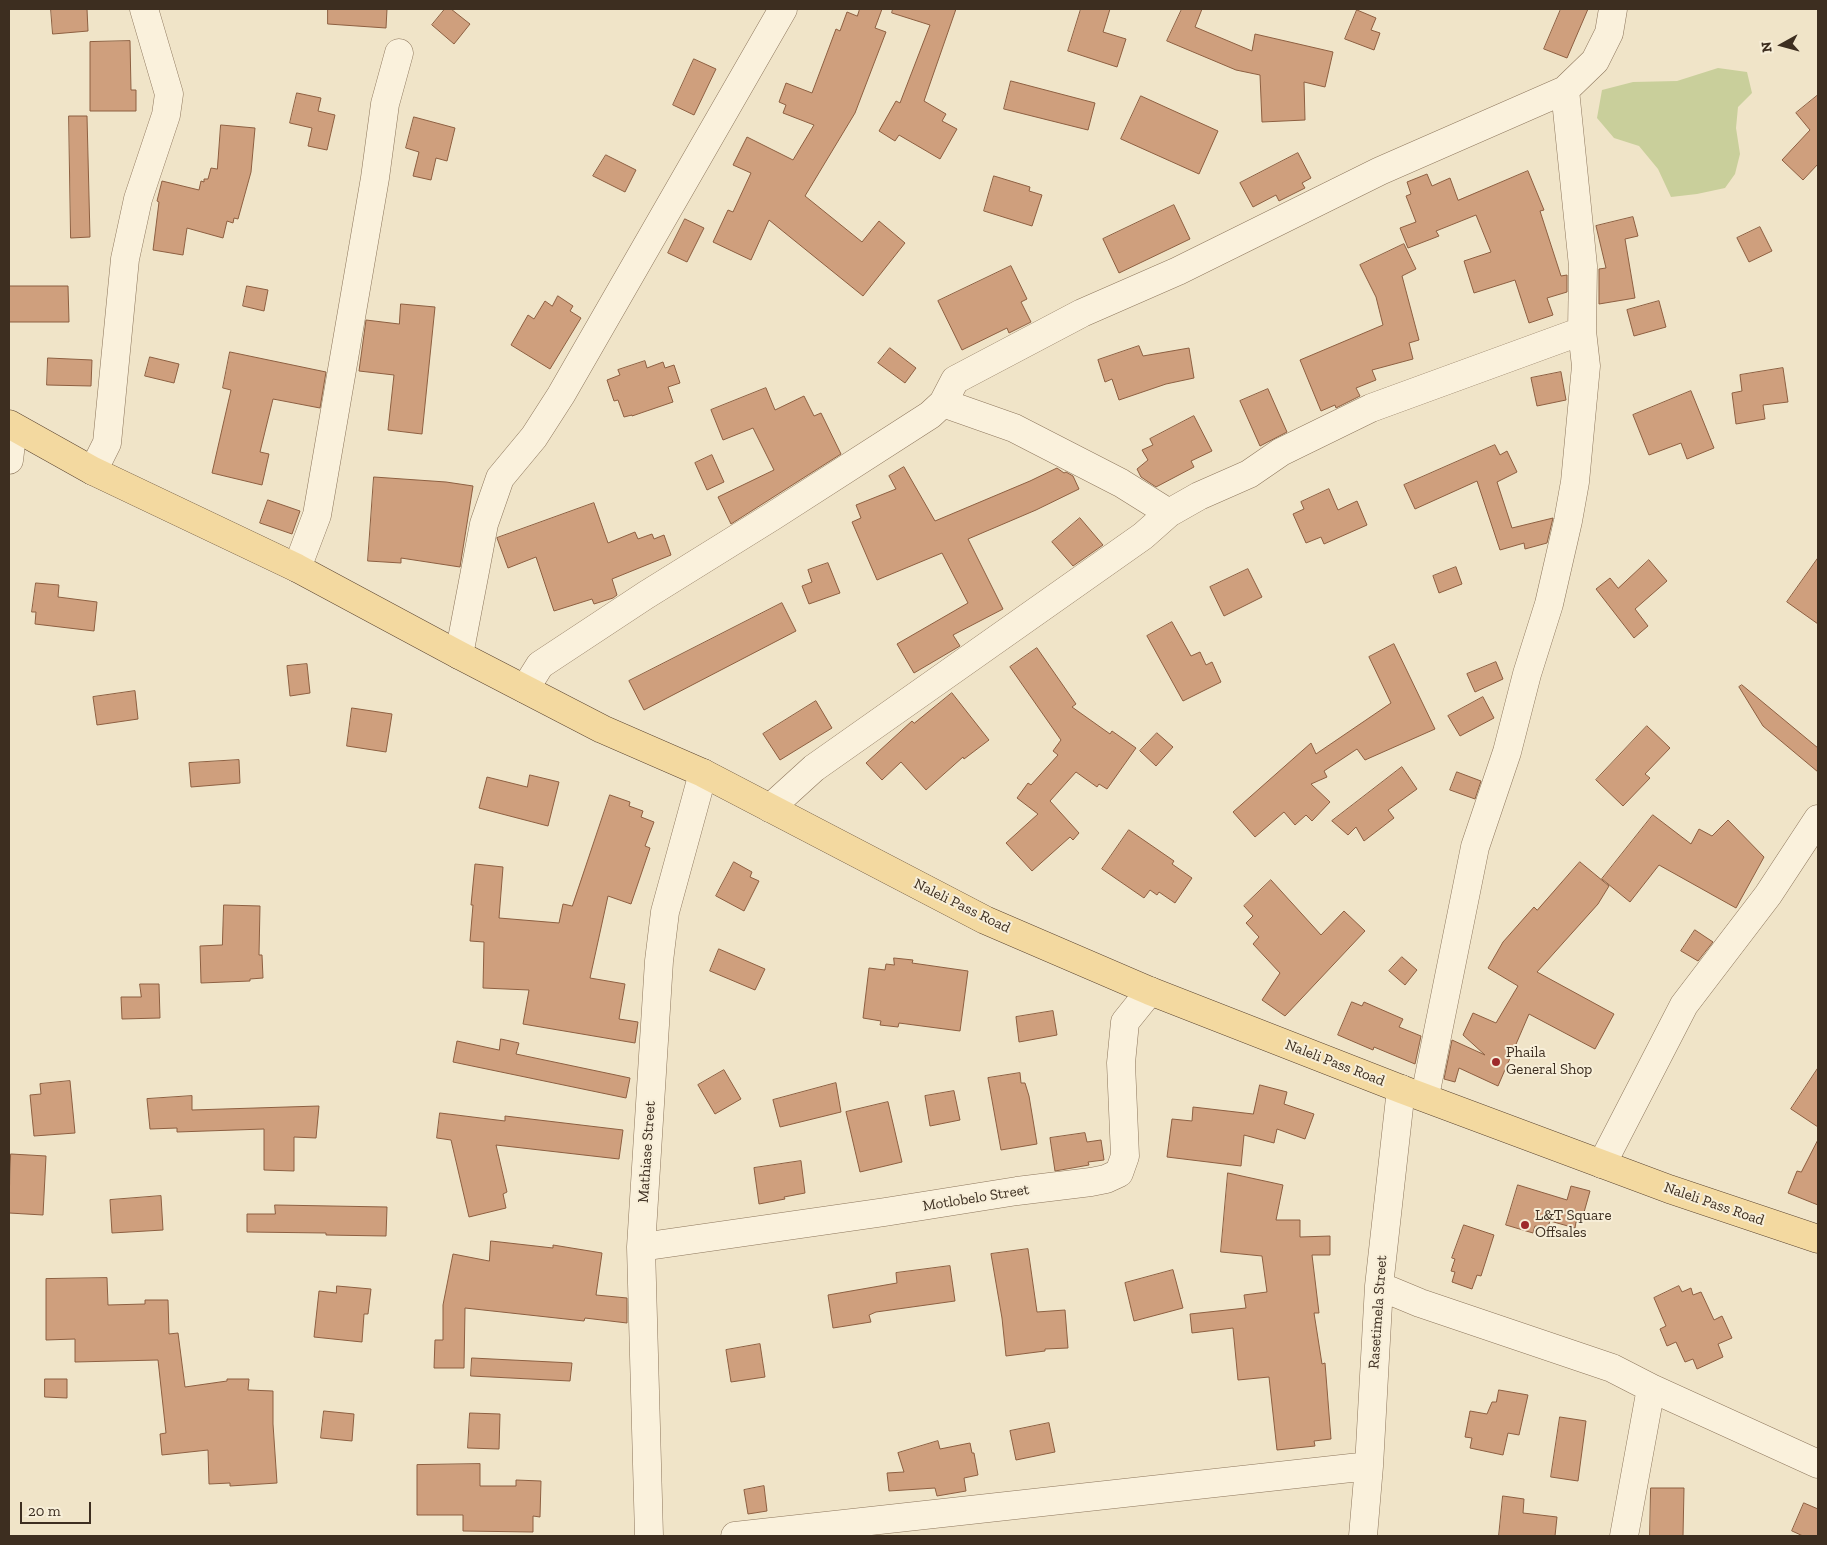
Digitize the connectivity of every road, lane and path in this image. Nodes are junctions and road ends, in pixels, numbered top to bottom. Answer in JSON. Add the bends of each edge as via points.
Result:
{"nodes":[{"id":1,"x":144,"y":9,"type":"edge"},
{"id":2,"x":783,"y":9,"type":"edge"},
{"id":3,"x":1613,"y":9,"type":"edge"},
{"id":4,"x":398,"y":53,"type":"dead end"},
{"id":5,"x":1565,"y":90,"type":"junction"},
{"id":6,"x":1582,"y":331,"type":"junction"},
{"id":7,"x":943,"y":403,"type":"junction"},
{"id":8,"x":11,"y":426,"type":"edge"},
{"id":9,"x":9,"y":460,"type":"edge"},
{"id":10,"x":93,"y":471,"type":"junction"},
{"id":11,"x":1169,"y":513,"type":"junction"},
{"id":12,"x":297,"y":568,"type":"junction"},
{"id":13,"x":459,"y":655,"type":"junction"},
{"id":14,"x":525,"y":689,"type":"junction"},
{"id":15,"x":703,"y":773,"type":"junction"},
{"id":16,"x":770,"y":808,"type":"junction"},
{"id":17,"x":1818,"y":819,"type":"edge"},
{"id":18,"x":1150,"y":991,"type":"junction"},
{"id":19,"x":1413,"y":1093,"type":"junction"},
{"id":20,"x":1602,"y":1164,"type":"junction"},
{"id":21,"x":1818,"y":1240,"type":"edge"},
{"id":22,"x":641,"y":1247,"type":"junction"},
{"id":23,"x":1379,"y":1286,"type":"junction"},
{"id":24,"x":1651,"y":1388,"type":"junction"},
{"id":25,"x":1818,"y":1464,"type":"edge"},
{"id":26,"x":1369,"y":1466,"type":"junction"},
{"id":27,"x":649,"y":1536,"type":"edge"},
{"id":28,"x":735,"y":1536,"type":"edge"},
{"id":29,"x":1363,"y":1536,"type":"edge"},
{"id":30,"x":1624,"y":1536,"type":"edge"}],
"edges":[{"from":1,"to":10,"type":"street","via":[[169,94],[166,115],[138,200],[125,260],[107,443]]},
{"from":2,"to":13,"type":"street","via":[[561,395],[534,437],[500,478],[484,524]]},
{"from":3,"to":5,"type":"street","via":[[1609,33],[1595,61]]},
{"from":4,"to":12,"type":"street","via":[[385,104],[317,515]]},
{"from":5,"to":6,"type":"street","name":"Rasetimela Street","via":[[1583,266]]},
{"from":5,"to":7,"type":"street","via":[[1380,171],[1178,271],[1082,314],[955,380]]},
{"from":6,"to":11,"type":"street","via":[[1370,408]]},
{"from":6,"to":19,"type":"street","name":"Rasetimela Street","via":[[1586,366],[1568,521],[1549,604],[1507,752],[1475,847]]},
{"from":7,"to":11,"type":"street","via":[[1014,428],[1121,483]]},
{"from":7,"to":14,"type":"street","via":[[881,447],[540,665]]},
{"from":8,"to":9,"type":"street"},
{"from":8,"to":10,"type":"main road","name":"Naleli Pass Road"},
{"from":10,"to":12,"type":"main road","name":"Naleli Pass Road"},
{"from":11,"to":16,"type":"street","via":[[1143,536],[814,768]]},
{"from":12,"to":13,"type":"main road","name":"Naleli Pass Road"},
{"from":13,"to":14,"type":"main road","name":"Naleli Pass Road"},
{"from":14,"to":15,"type":"main road","name":"Naleli Pass Road"},
{"from":15,"to":16,"type":"main road","name":"Naleli Pass Road"},
{"from":15,"to":22,"type":"street","name":"Mathiase Street","via":[[665,912]]},
{"from":16,"to":18,"type":"main road","name":"Naleli Pass Road","via":[[985,920]]},
{"from":17,"to":20,"type":"street","via":[[1768,895],[1684,1005]]},
{"from":18,"to":19,"type":"main road","name":"Naleli Pass Road"},
{"from":18,"to":22,"type":"street","name":"Motlobelo Street","via":[[1125,1022],[1121,1063],[1126,1156],[1119,1173],[1091,1182]]},
{"from":19,"to":20,"type":"main road","name":"Naleli Pass Road"},
{"from":19,"to":23,"type":"street","name":"Rasetimela Street"},
{"from":20,"to":21,"type":"main road","name":"Naleli Pass Road"},
{"from":22,"to":27,"type":"street","name":"Mathiase Street"},
{"from":23,"to":24,"type":"street","via":[[1612,1368]]},
{"from":23,"to":26,"type":"street","name":"Rasetimela Street"},
{"from":24,"to":25,"type":"street"},
{"from":24,"to":30,"type":"street"},
{"from":26,"to":28,"type":"street"},
{"from":26,"to":29,"type":"street","name":"Rasetimela Street"}]}
